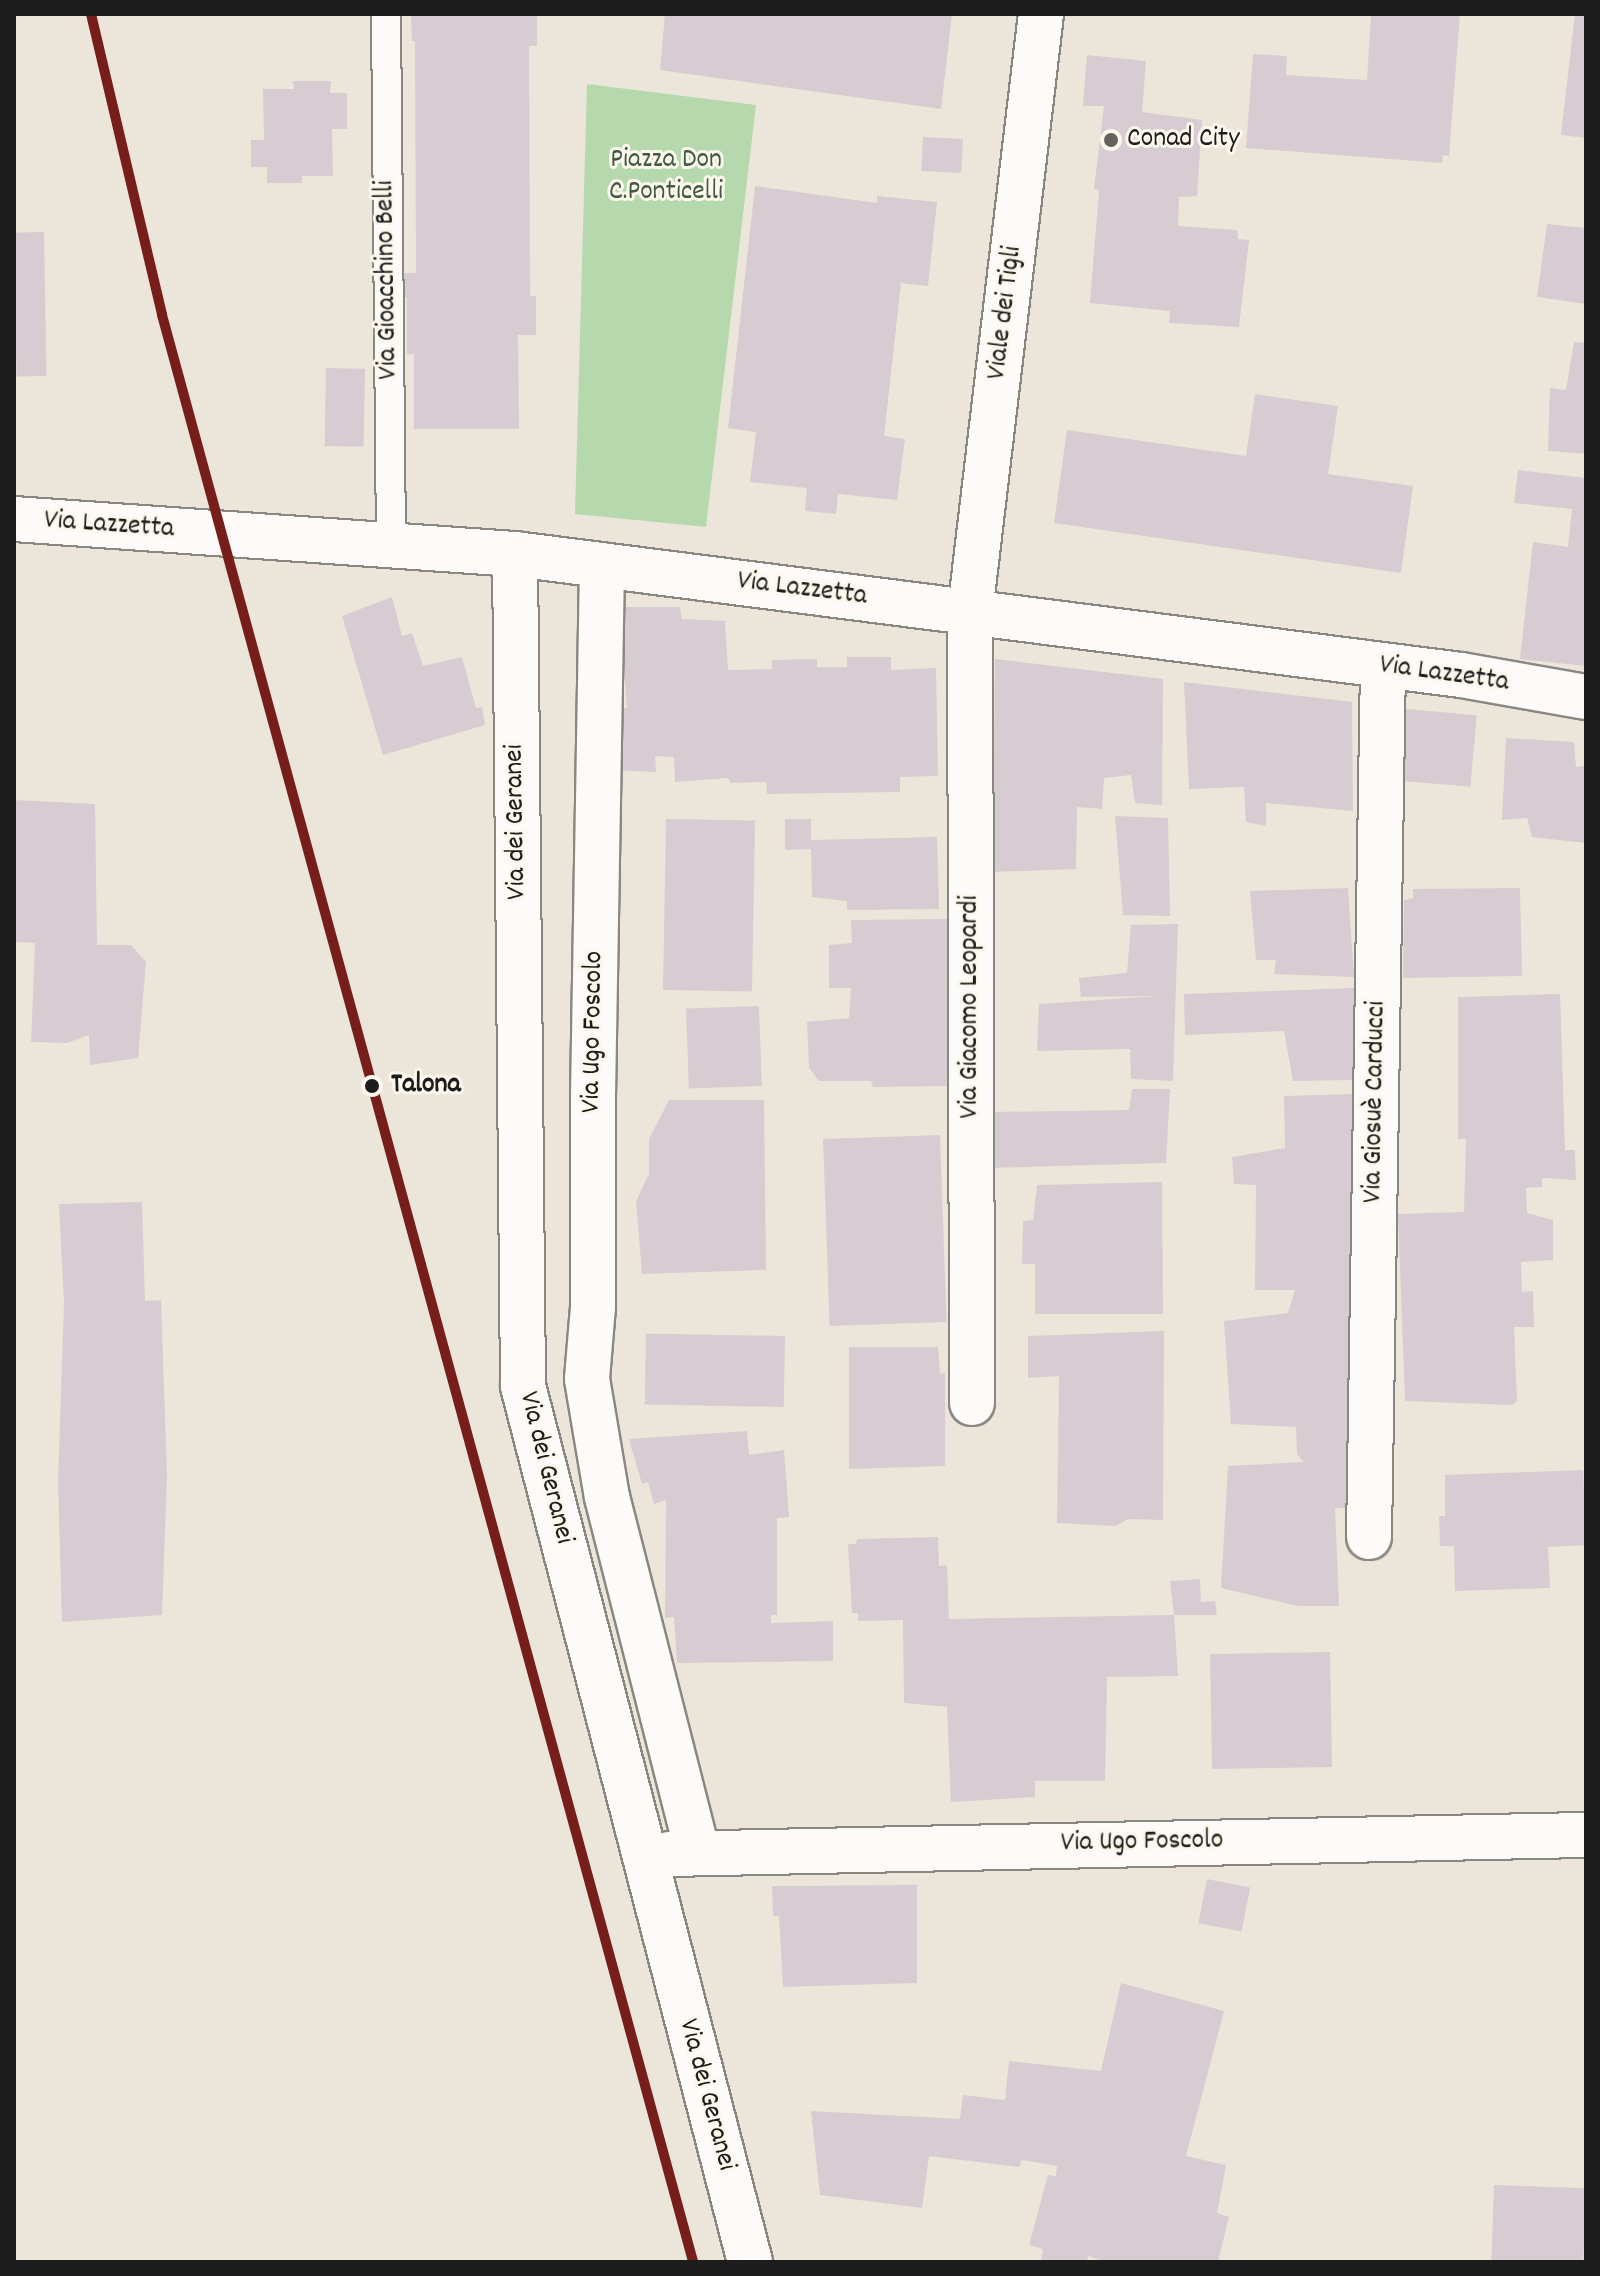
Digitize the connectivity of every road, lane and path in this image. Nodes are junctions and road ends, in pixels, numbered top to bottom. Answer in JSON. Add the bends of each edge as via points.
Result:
{"nodes":[{"id":1,"x":386,"y":14,"type":"edge"},
{"id":2,"x":1041,"y":14,"type":"edge"},
{"id":3,"x":14,"y":519,"type":"edge"},
{"id":4,"x":391,"y":546,"type":"junction"},
{"id":5,"x":515,"y":554,"type":"junction"},
{"id":6,"x":602,"y":565,"type":"junction"},
{"id":7,"x":970,"y":612,"type":"junction"},
{"id":8,"x":1383,"y":666,"type":"junction"},
{"id":9,"x":1586,"y":697,"type":"edge"},
{"id":10,"x":972,"y":1403,"type":"dead end"},
{"id":11,"x":607,"y":1497,"type":"junction"},
{"id":12,"x":560,"y":1532,"type":"junction"},
{"id":13,"x":1369,"y":1537,"type":"dead end"},
{"id":14,"x":1586,"y":1835,"type":"edge"},
{"id":15,"x":697,"y":1851,"type":"junction"},
{"id":16,"x":645,"y":1857,"type":"junction"},
{"id":17,"x":750,"y":2262,"type":"edge"}],
"edges":[{"from":1,"to":4,"type":"lane","name":"Via Gioacchino Belli"},
{"from":2,"to":7,"type":"street","name":"Viale dei Tigli"},
{"from":3,"to":4,"type":"street","name":"Via Lazzetta"},
{"from":4,"to":5,"type":"street","name":"Via Lazzetta"},
{"from":5,"to":6,"type":"street","name":"Via Lazzetta"},
{"from":5,"to":12,"type":"street","name":"Via dei Geranei","via":[[523,1386]]},
{"from":6,"to":7,"type":"street","name":"Via Lazzetta"},
{"from":6,"to":11,"type":"street","name":"Via Ugo Foscolo","via":[[593,1307],[587,1379]]},
{"from":7,"to":8,"type":"street","name":"Via Lazzetta"},
{"from":7,"to":10,"type":"street","name":"Via Giacomo Leopardi"},
{"from":8,"to":9,"type":"street","name":"Via Lazzetta"},
{"from":8,"to":13,"type":"street","name":"Via Giosuè Carducci"},
{"from":11,"to":12,"type":"street"},
{"from":11,"to":15,"type":"street","name":"Via Ugo Foscolo"},
{"from":12,"to":16,"type":"street","name":"Via dei Geranei"},
{"from":14,"to":15,"type":"street","name":"Via Ugo Foscolo"},
{"from":15,"to":16,"type":"street","name":"Via Ugo Foscolo"},
{"from":16,"to":17,"type":"street","name":"Via dei Geranei"}]}
